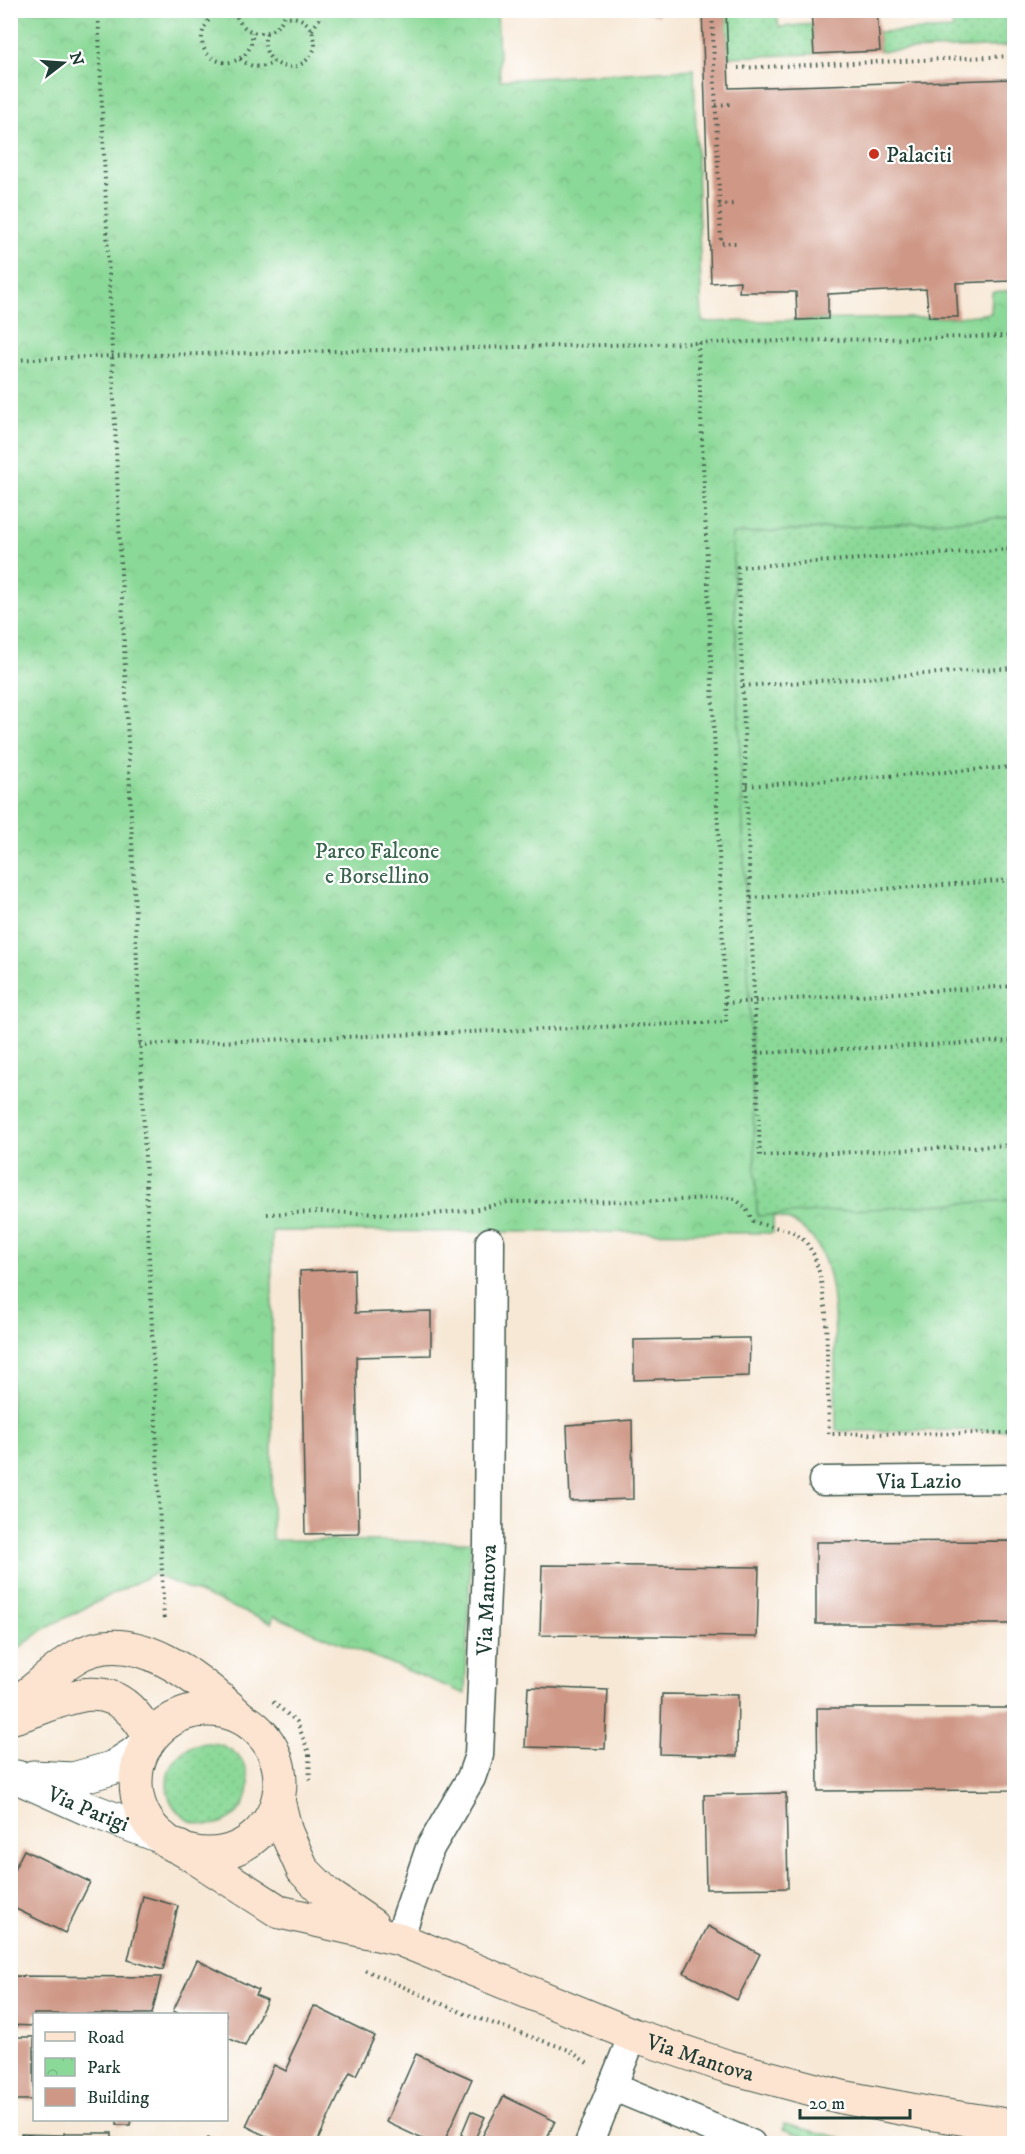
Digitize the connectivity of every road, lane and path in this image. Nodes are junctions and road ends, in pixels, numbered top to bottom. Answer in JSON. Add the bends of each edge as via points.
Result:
{"nodes":[{"id":1,"x":98,"y":10,"type":"edge"},
{"id":2,"x":202,"y":10,"type":"edge"},
{"id":3,"x":286,"y":10,"type":"edge"},
{"id":4,"x":320,"y":10,"type":"edge"},
{"id":5,"x":712,"y":10,"type":"edge"},
{"id":6,"x":236,"y":12,"type":"edge"},
{"id":7,"x":285,"y":17,"type":"junction"},
{"id":8,"x":207,"y":21,"type":"junction"},
{"id":9,"x":312,"y":30,"type":"junction"},
{"id":10,"x":252,"y":32,"type":"junction"},
{"id":11,"x":266,"y":33,"type":"junction"},
{"id":12,"x":1014,"y":56,"type":"edge"},
{"id":13,"x":240,"y":59,"type":"junction"},
{"id":14,"x":274,"y":62,"type":"junction"},
{"id":15,"x":738,"y":68,"type":"dead end"},
{"id":16,"x":730,"y":104,"type":"dead end"},
{"id":17,"x":715,"y":105,"type":"junction"},
{"id":18,"x":736,"y":204,"type":"dead end"},
{"id":19,"x":719,"y":205,"type":"junction"},
{"id":20,"x":738,"y":243,"type":"dead end"},
{"id":21,"x":1014,"y":336,"type":"edge"},
{"id":22,"x":698,"y":342,"type":"junction"},
{"id":23,"x":112,"y":356,"type":"junction"},
{"id":24,"x":10,"y":360,"type":"edge"},
{"id":25,"x":1014,"y":549,"type":"edge"},
{"id":26,"x":1014,"y":668,"type":"edge"},
{"id":27,"x":743,"y":686,"type":"junction"},
{"id":28,"x":1014,"y":767,"type":"edge"},
{"id":29,"x":747,"y":786,"type":"junction"},
{"id":30,"x":1014,"y":880,"type":"edge"},
{"id":31,"x":751,"y":898,"type":"junction"},
{"id":32,"x":1014,"y":986,"type":"edge"},
{"id":33,"x":755,"y":1001,"type":"junction"},
{"id":34,"x":725,"y":1003,"type":"junction"},
{"id":35,"x":1014,"y":1041,"type":"edge"},
{"id":36,"x":139,"y":1045,"type":"junction"},
{"id":37,"x":757,"y":1053,"type":"junction"},
{"id":38,"x":1014,"y":1145,"type":"edge"},
{"id":39,"x":267,"y":1214,"type":"dead end"},
{"id":40,"x":490,"y":1242,"type":"dead end"},
{"id":41,"x":1014,"y":1433,"type":"edge"},
{"id":42,"x":1014,"y":1479,"type":"edge"},
{"id":43,"x":824,"y":1481,"type":"dead end"},
{"id":44,"x":164,"y":1632,"type":"dead end"},
{"id":45,"x":10,"y":1707,"type":"edge"},
{"id":46,"x":10,"y":1718,"type":"edge"},
{"id":47,"x":242,"y":1718,"type":"junction"},
{"id":48,"x":147,"y":1744,"type":"junction"},
{"id":49,"x":14,"y":1776,"type":"edge"},
{"id":50,"x":278,"y":1800,"type":"junction"},
{"id":51,"x":170,"y":1842,"type":"junction"},
{"id":52,"x":393,"y":1937,"type":"junction"},
{"id":53,"x":633,"y":2035,"type":"junction"},
{"id":54,"x":612,"y":2086,"type":"junction"},
{"id":55,"x":1014,"y":2126,"type":"edge"},
{"id":56,"x":589,"y":2144,"type":"edge"},
{"id":57,"x":751,"y":2144,"type":"edge"}],
"edges":[{"from":1,"to":23,"type":"path"},
{"from":2,"to":8,"type":"path"},
{"from":3,"to":7,"type":"path"},
{"from":4,"to":9,"type":"path"},
{"from":5,"to":17,"type":"path"},
{"from":6,"to":8,"type":"path","via":[[220,12]]},
{"from":6,"to":10,"type":"path","via":[[241,24]]},
{"from":7,"to":9,"type":"path","via":[[300,19]]},
{"from":7,"to":11,"type":"path"},
{"from":8,"to":13,"type":"path","via":[[201,37],[209,56],[224,62]]},
{"from":9,"to":14,"type":"path","via":[[315,47],[306,62],[290,67]]},
{"from":10,"to":11,"type":"path"},
{"from":10,"to":13,"type":"path","via":[[249,49]]},
{"from":11,"to":14,"type":"path","via":[[268,56]]},
{"from":12,"to":15,"type":"path"},
{"from":13,"to":14,"type":"path","via":[[257,68]]},
{"from":16,"to":17,"type":"path"},
{"from":17,"to":19,"type":"path"},
{"from":18,"to":19,"type":"path"},
{"from":19,"to":20,"type":"path","via":[[721,243]]},
{"from":21,"to":22,"type":"path"},
{"from":22,"to":23,"type":"path"},
{"from":22,"to":34,"type":"path"},
{"from":23,"to":24,"type":"path"},
{"from":23,"to":36,"type":"path"},
{"from":25,"to":27,"type":"path","via":[[738,567]]},
{"from":26,"to":27,"type":"path"},
{"from":27,"to":29,"type":"path"},
{"from":28,"to":29,"type":"path"},
{"from":29,"to":31,"type":"path"},
{"from":30,"to":31,"type":"path"},
{"from":31,"to":33,"type":"path"},
{"from":32,"to":33,"type":"path"},
{"from":33,"to":34,"type":"path"},
{"from":33,"to":37,"type":"path"},
{"from":34,"to":36,"type":"path","via":[[726,1022]]},
{"from":35,"to":37,"type":"path"},
{"from":36,"to":44,"type":"path"},
{"from":37,"to":38,"type":"path","via":[[760,1156]]},
{"from":39,"to":41,"type":"path","via":[[422,1215],[508,1202],[735,1199],[753,1221],[792,1231],[814,1255],[826,1313],[829,1434]]},
{"from":40,"to":52,"type":"street","name":"Via Mantova","via":[[488,1544],[479,1755],[471,1778],[430,1848]]},
{"from":42,"to":43,"type":"street","name":"Via Lazio"},
{"from":45,"to":47,"type":"main road","name":"Via Mantova","via":[[78,1655],[100,1647],[127,1647],[154,1654],[180,1669]]},
{"from":46,"to":48,"type":"main road","via":[[86,1694],[106,1694],[122,1701],[149,1735]]},
{"from":47,"to":48,"type":"main road","name":"Via Mantova","via":[[219,1711],[191,1712],[169,1722]]},
{"from":47,"to":50,"type":"main road","name":"Via Mantova","via":[[264,1737],[274,1754],[280,1776]]},
{"from":48,"to":49,"type":"street","name":"Via Parigi","via":[[112,1768],[73,1779]]},
{"from":48,"to":51,"type":"main road","name":"Via Mantova","via":[[138,1765],[138,1796],[147,1820]]},
{"from":49,"to":51,"type":"street","name":"Via Parigi"},
{"from":50,"to":51,"type":"main road","name":"Via Mantova","via":[[268,1822],[236,1848],[207,1854]]},
{"from":50,"to":52,"type":"main road","name":"Via Mantova","via":[[286,1832],[303,1870],[327,1894]]},
{"from":51,"to":52,"type":"main road","name":"Via Mantova","via":[[280,1912]]},
{"from":52,"to":53,"type":"main road","name":"Via Mantova"},
{"from":53,"to":54,"type":"street"},
{"from":53,"to":55,"type":"main road","name":"Via Mantova","via":[[757,2075],[842,2097]]},
{"from":54,"to":56,"type":"street"},
{"from":54,"to":57,"type":"street"}]}
